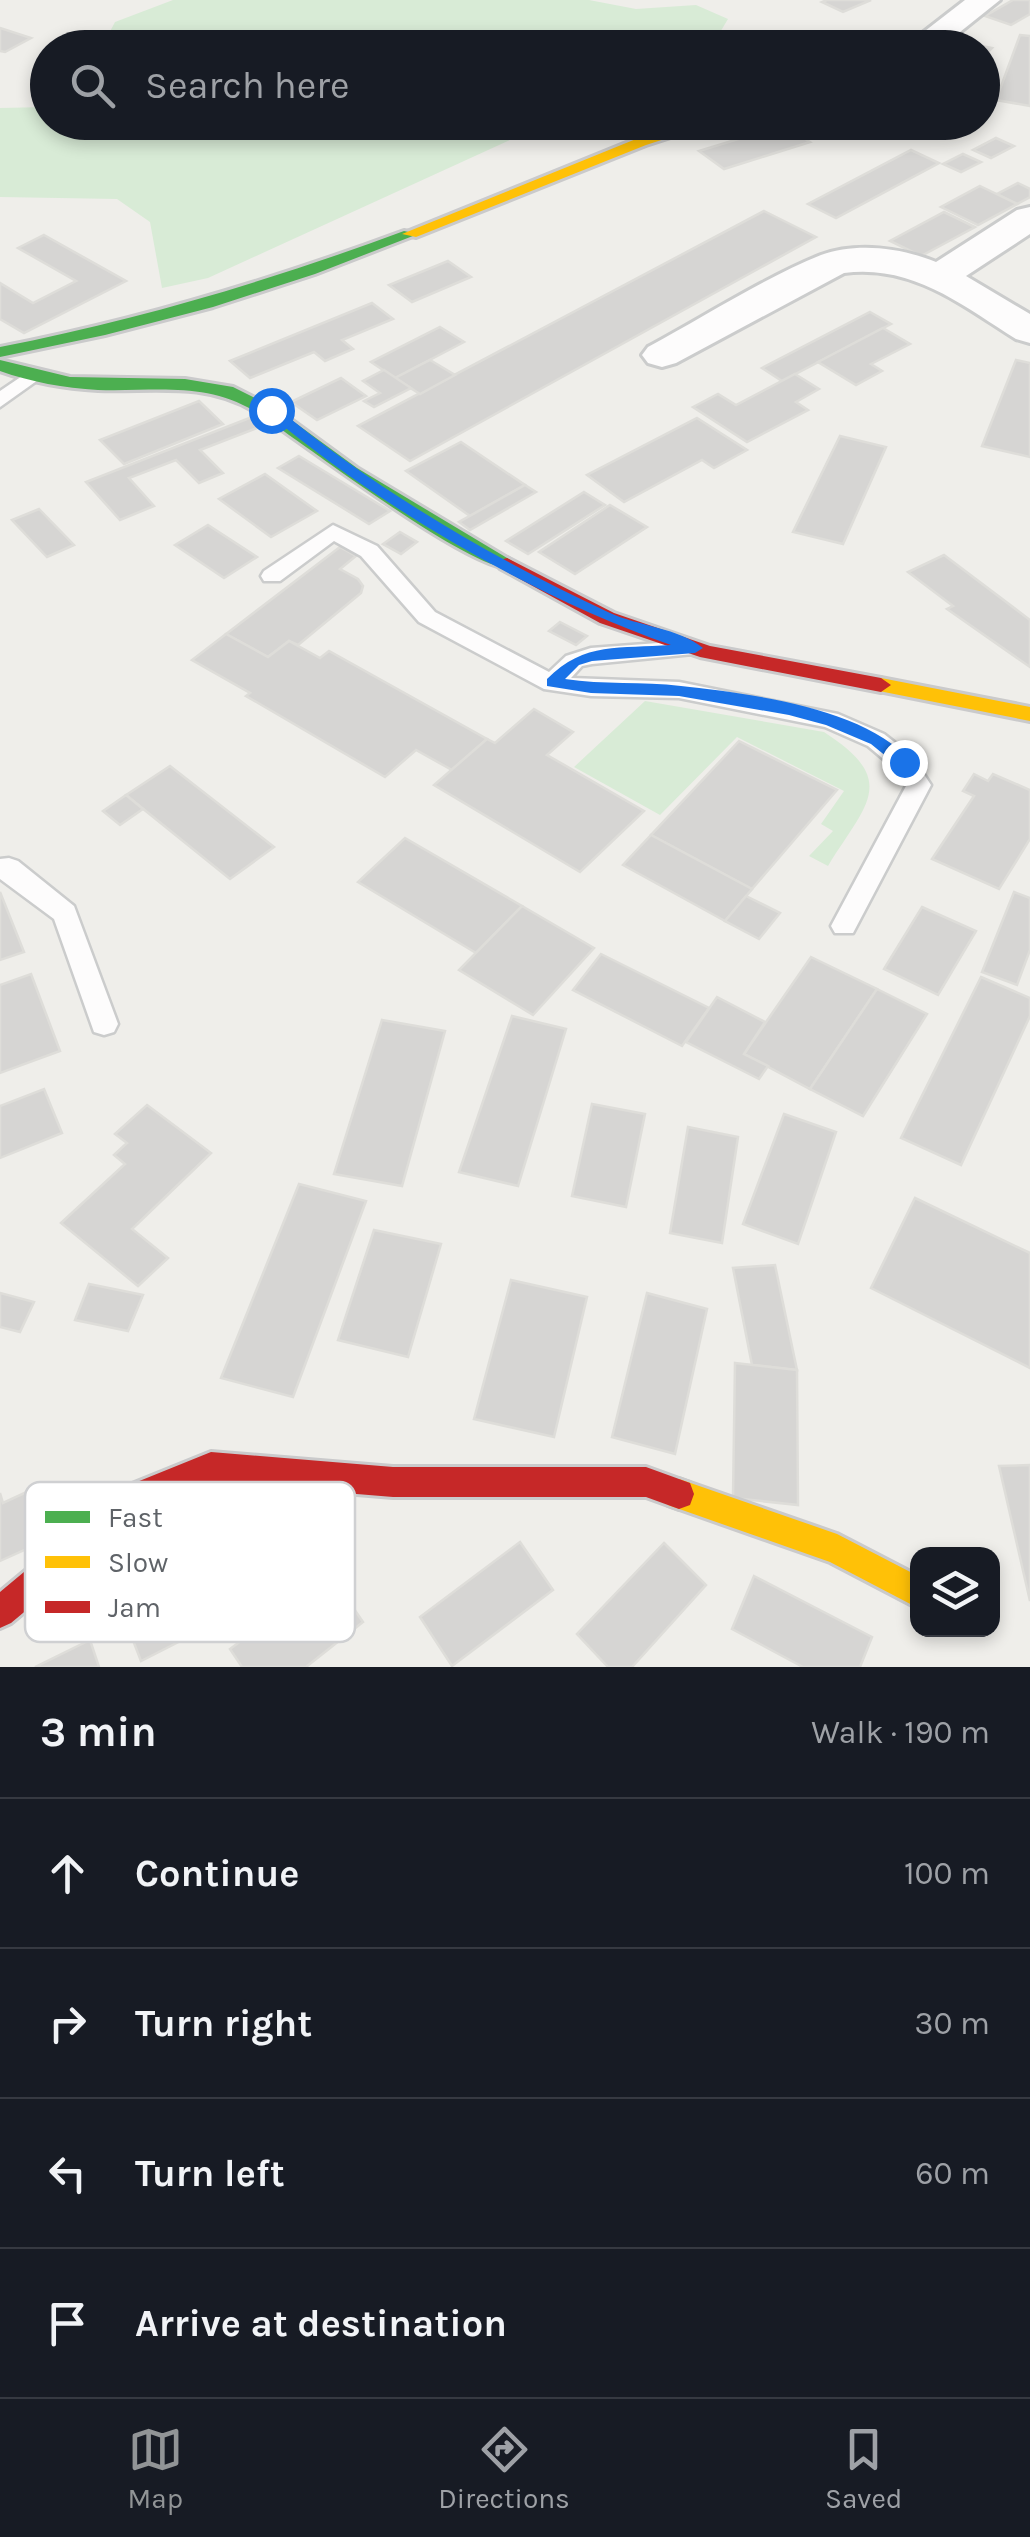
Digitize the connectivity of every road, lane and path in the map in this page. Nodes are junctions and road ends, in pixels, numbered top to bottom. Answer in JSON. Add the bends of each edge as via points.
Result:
{"nodes":[{"id":1,"x":985,"y":0,"type":"edge"},
{"id":2,"x":944,"y":30,"type":"edge"},
{"id":3,"x":648,"y":140,"type":"edge"},
{"id":4,"x":1030,"y":218,"type":"edge"},
{"id":5,"x":940,"y":276,"type":"junction"},
{"id":6,"x":1030,"y":331,"type":"edge"},
{"id":7,"x":0,"y":352,"type":"edge"},
{"id":8,"x":662,"y":355,"type":"dead end"},
{"id":9,"x":0,"y":365,"type":"edge"},
{"id":10,"x":31,"y":376,"type":"junction"},
{"id":11,"x":0,"y":402,"type":"edge"},
{"id":12,"x":272,"y":576,"type":"dead end"},
{"id":13,"x":695,"y":648,"type":"junction"},
{"id":14,"x":552,"y":682,"type":"junction"},
{"id":15,"x":1030,"y":714,"type":"edge"},
{"id":16,"x":0,"y":869,"type":"edge"},
{"id":17,"x":844,"y":926,"type":"dead end"},
{"id":18,"x":104,"y":1024,"type":"dead end"},
{"id":19,"x":174,"y":1482,"type":"edge"},
{"id":20,"x":910,"y":1588,"type":"edge"},
{"id":21,"x":25,"y":1591,"type":"edge"},
{"id":22,"x":0,"y":1612,"type":"edge"}],
"edges":[{"from":1,"to":2,"type":"street"},
{"from":3,"to":7,"type":"street","via":[[215,303]]},
{"from":4,"to":5,"type":"street"},
{"from":5,"to":6,"type":"street"},
{"from":5,"to":8,"type":"street","via":[[882,256],[836,263]]},
{"from":9,"to":10,"type":"street"},
{"from":10,"to":11,"type":"lane"},
{"from":10,"to":13,"type":"street","via":[[224,390],[271,410],[328,457],[444,530],[607,618]]},
{"from":12,"to":14,"type":"lane","via":[[333,532],[369,551],[428,618]]},
{"from":13,"to":14,"type":"lane","via":[[591,656],[574,661]]},
{"from":13,"to":15,"type":"street"},
{"from":14,"to":17,"type":"lane","via":[[679,690],[789,710],[876,740],[904,762],[919,785]]},
{"from":16,"to":18,"type":"lane","via":[[9,868],[65,913]]},
{"from":19,"to":20,"type":"street","via":[[210,1467],[393,1482],[646,1482],[837,1549]]},
{"from":21,"to":22,"type":"street"}]}
